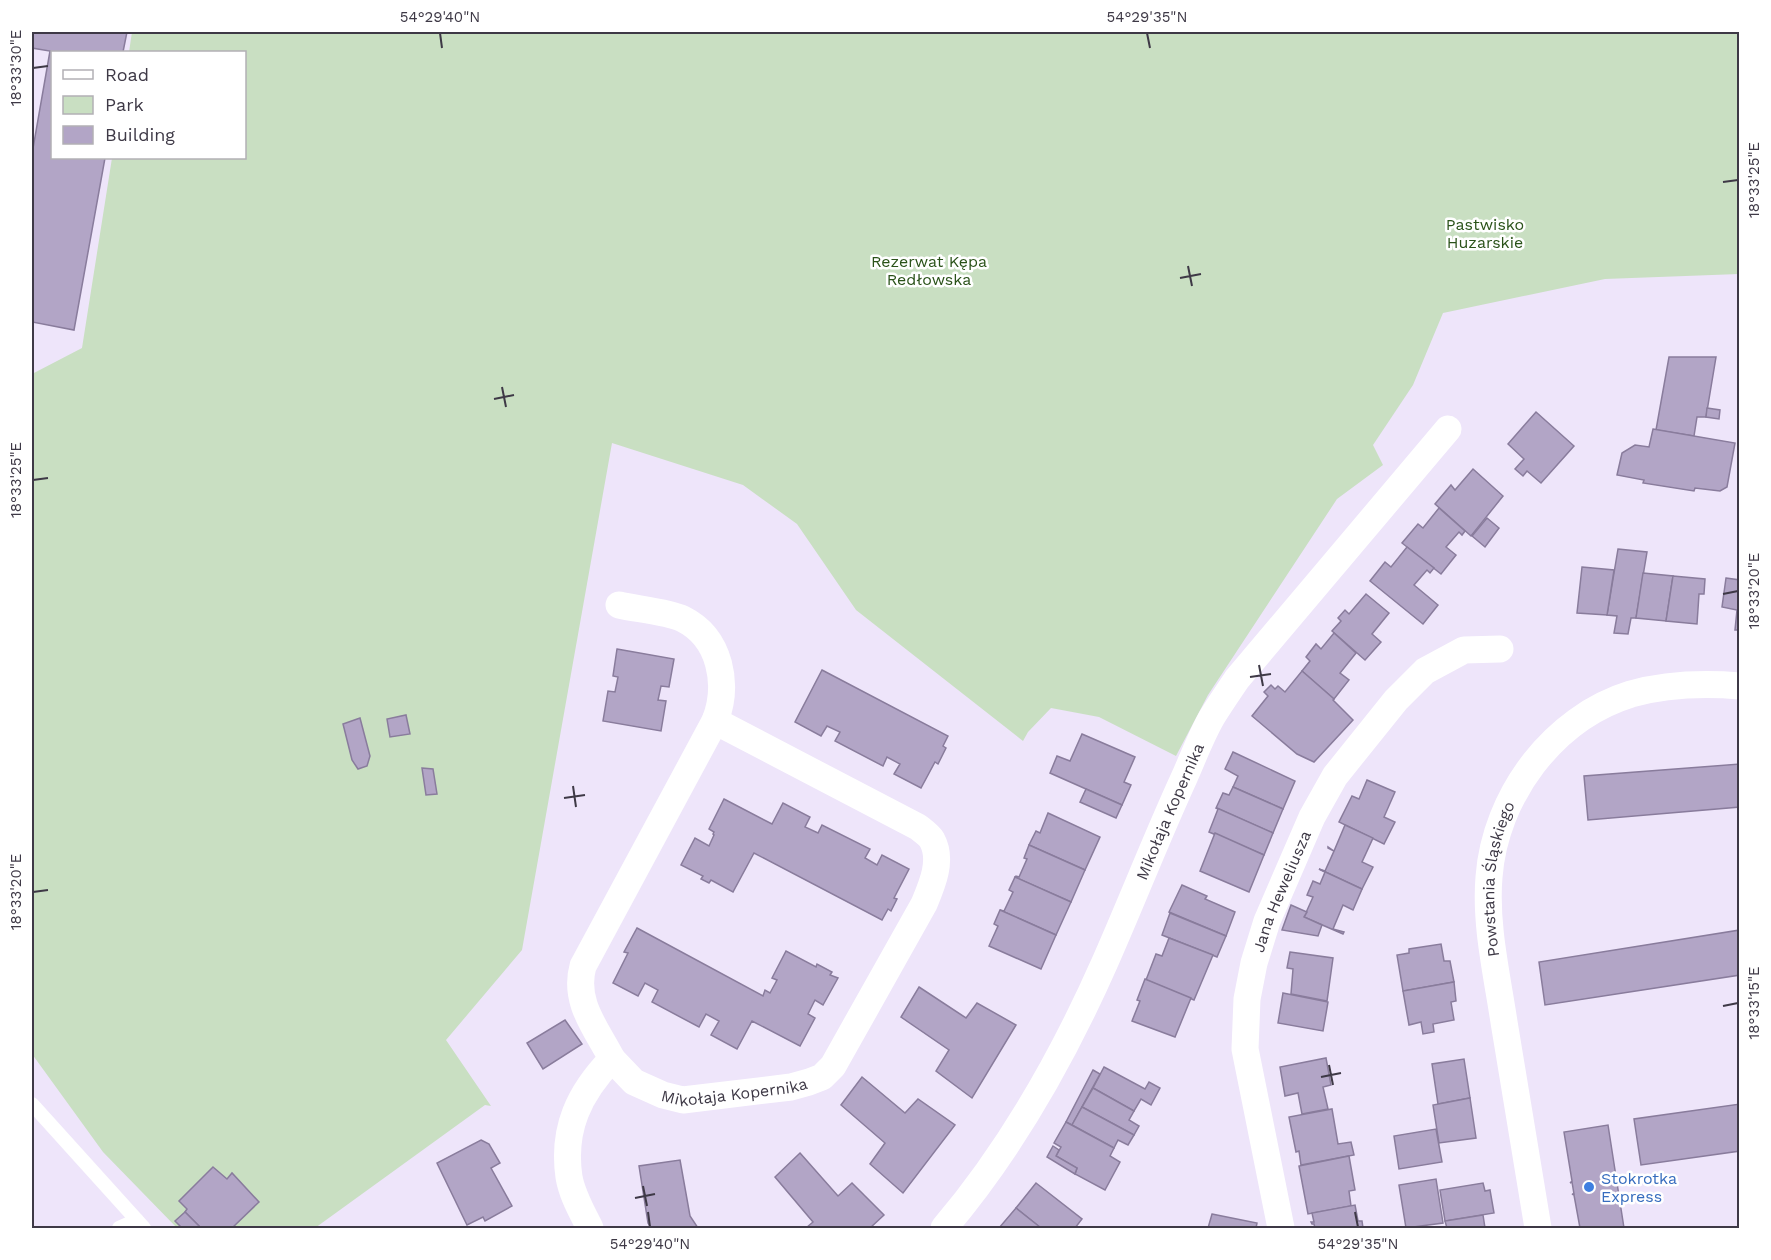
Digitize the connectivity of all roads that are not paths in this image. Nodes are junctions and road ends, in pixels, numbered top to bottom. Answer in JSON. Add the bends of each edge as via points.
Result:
{"nodes":[{"id":1,"x":1448,"y":429,"type":"dead end"},
{"id":2,"x":619,"y":605,"type":"dead end"},
{"id":3,"x":1500,"y":649,"type":"dead end"},
{"id":4,"x":1740,"y":686,"type":"edge"},
{"id":5,"x":715,"y":721,"type":"junction"},
{"id":6,"x":612,"y":1059,"type":"junction"},
{"id":7,"x":32,"y":1104,"type":"edge"},
{"id":8,"x":141,"y":1224,"type":"edge"},
{"id":9,"x":119,"y":1228,"type":"edge"},
{"id":10,"x":590,"y":1228,"type":"edge"},
{"id":11,"x":944,"y":1228,"type":"edge"},
{"id":12,"x":1281,"y":1228,"type":"edge"},
{"id":13,"x":1538,"y":1228,"type":"edge"}],
"edges":[{"from":1,"to":11,"type":"street","name":"Mikołaja Kopernika","via":[[1237,679],[1212,717],[1062,1049],[1006,1148]]},
{"from":2,"to":5,"type":"street","name":"Mikołaja Kopernika","via":[[681,618],[698,628],[712,646],[720,667],[722,690]]},
{"from":3,"to":12,"type":"street","name":"Jana Heweliusza","via":[[1464,650],[1425,671],[1396,700],[1335,776],[1312,817],[1267,921],[1247,999],[1245,1049]]},
{"from":4,"to":13,"type":"street","name":"Powstania Śląskiego","via":[[1701,683],[1666,687],[1603,705],[1562,732],[1510,798],[1495,839],[1489,878],[1491,938]]},
{"from":5,"to":6,"type":"street","name":"Mikołaja Kopernika","via":[[583,966],[580,996]]},
{"from":5,"to":6,"type":"street","name":"Mikołaja Kopernika","via":[[918,827],[935,849],[933,881],[924,904],[832,1066],[822,1077],[791,1087],[683,1100],[634,1082]]},
{"from":6,"to":10,"type":"street","via":[[576,1107],[571,1131],[569,1177]]},
{"from":7,"to":8,"type":"lane"},
{"from":8,"to":9,"type":"lane"}]}
